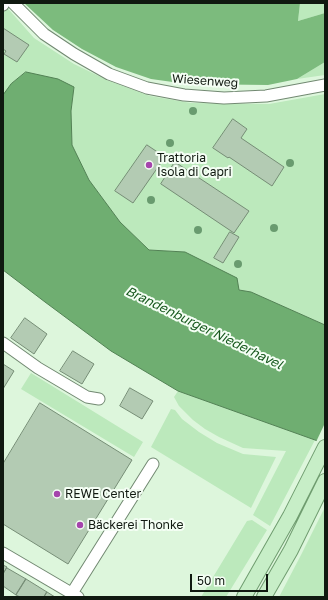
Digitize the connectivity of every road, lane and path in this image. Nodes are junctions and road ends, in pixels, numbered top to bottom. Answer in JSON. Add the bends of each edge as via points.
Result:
{"nodes":[{"id":1,"x":13,"y":3,"type":"edge"},
{"id":2,"x":325,"y":85,"type":"edge"},
{"id":3,"x":3,"y":343,"type":"edge"},
{"id":4,"x":99,"y":399,"type":"dead end"},
{"id":5,"x":325,"y":447,"type":"edge"},
{"id":6,"x":153,"y":464,"type":"dead end"},
{"id":7,"x":325,"y":481,"type":"edge"},
{"id":8,"x":3,"y":553,"type":"edge"},
{"id":9,"x":75,"y":595,"type":"edge"},
{"id":10,"x":244,"y":597,"type":"edge"},
{"id":11,"x":264,"y":597,"type":"edge"}],
"edges":[{"from":1,"to":2,"type":"street","name":"Wiesenweg","via":[[44,34],[74,54],[109,74],[147,88],[184,95],[224,98],[266,96]]},
{"from":3,"to":4,"type":"street","via":[[88,398]]},
{"from":5,"to":10,"type":"main road"},
{"from":6,"to":9,"type":"street"},
{"from":7,"to":11,"type":"main road","via":[[291,550]]},
{"from":8,"to":9,"type":"street"}]}
